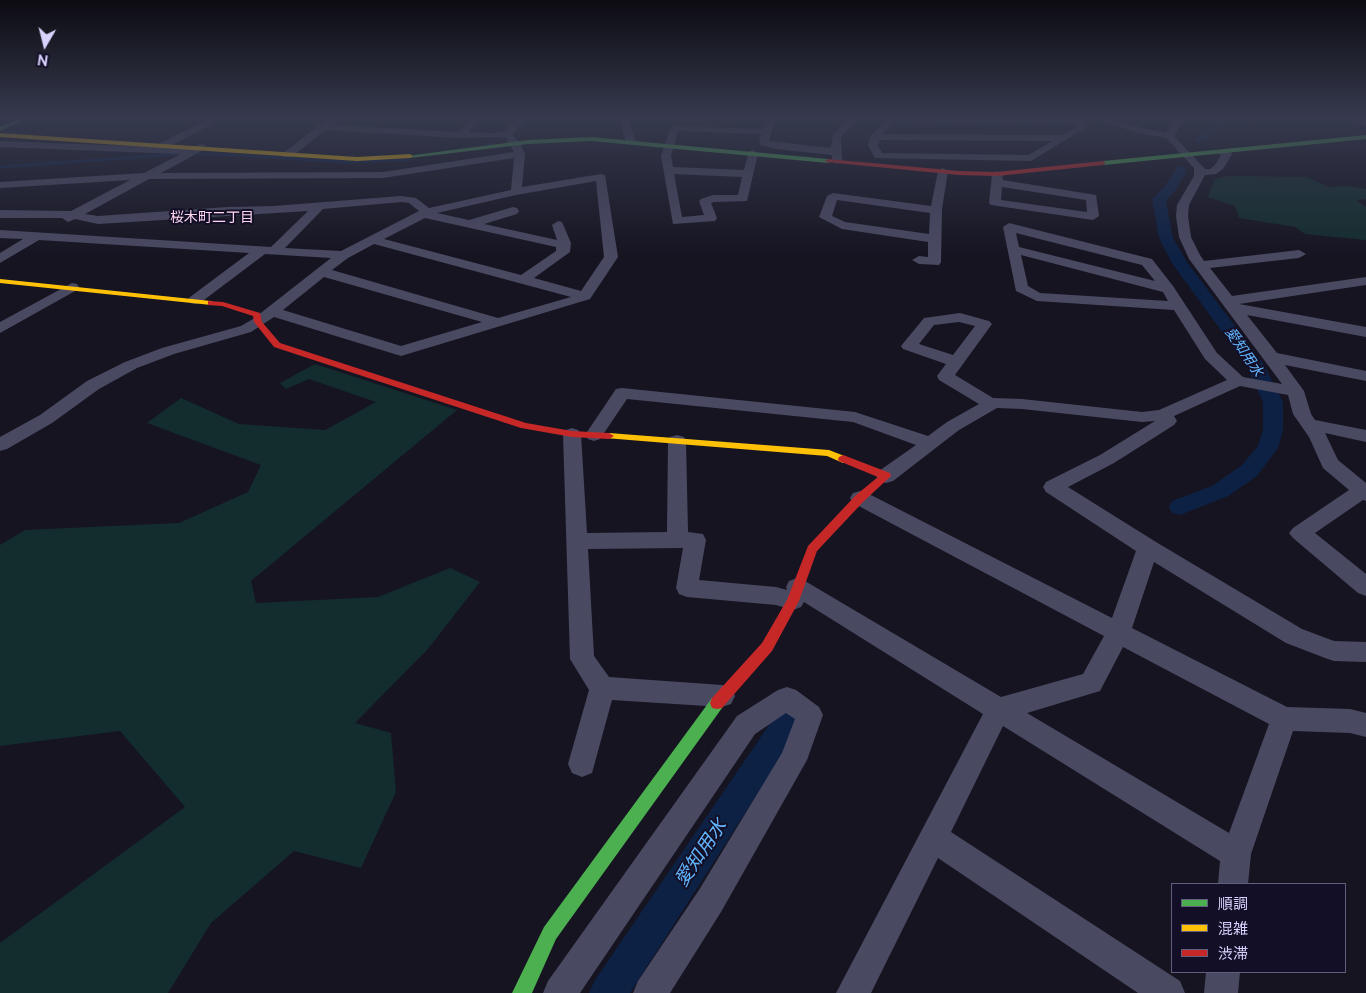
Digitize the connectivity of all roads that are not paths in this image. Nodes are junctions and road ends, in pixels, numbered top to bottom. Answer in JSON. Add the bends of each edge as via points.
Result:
{"nodes":[{"id":1,"x":168,"y":164,"type":"edge"},
{"id":2,"x":453,"y":164,"type":"edge"},
{"id":3,"x":519,"y":164,"type":"edge"},
{"id":4,"x":667,"y":164,"type":"edge"},
{"id":5,"x":751,"y":164,"type":"edge"},
{"id":6,"x":836,"y":164,"type":"edge"},
{"id":7,"x":884,"y":164,"type":"edge"},
{"id":8,"x":1034,"y":164,"type":"edge"},
{"id":9,"x":1097,"y":164,"type":"edge"},
{"id":10,"x":1196,"y":164,"type":"edge"},
{"id":11,"x":1221,"y":164,"type":"edge"},
{"id":12,"x":429,"y":168,"type":"junction"},
{"id":13,"x":668,"y":170,"type":"junction"},
{"id":14,"x":1036,"y":170,"type":"junction"},
{"id":15,"x":943,"y":172,"type":"junction"},
{"id":16,"x":1200,"y":172,"type":"junction"},
{"id":17,"x":835,"y":173,"type":"dead end"},
{"id":18,"x":749,"y":174,"type":"junction"},
{"id":19,"x":146,"y":176,"type":"junction"},
{"id":20,"x":997,"y":179,"type":"junction"},
{"id":21,"x":0,"y":185,"type":"edge"},
{"id":22,"x":516,"y":192,"type":"junction"},
{"id":23,"x":401,"y":199,"type":"junction"},
{"id":24,"x":319,"y":207,"type":"junction"},
{"id":25,"x":936,"y":210,"type":"junction"},
{"id":26,"x":514,"y":211,"type":"dead end"},
{"id":27,"x":425,"y":213,"type":"junction"},
{"id":28,"x":0,"y":214,"type":"edge"},
{"id":29,"x":26,"y":214,"type":"junction"},
{"id":30,"x":73,"y":215,"type":"junction"},
{"id":31,"x":470,"y":224,"type":"junction"},
{"id":32,"x":0,"y":225,"type":"edge"},
{"id":33,"x":558,"y":225,"type":"dead end"},
{"id":34,"x":0,"y":234,"type":"edge"},
{"id":35,"x":36,"y":237,"type":"junction"},
{"id":36,"x":935,"y":239,"type":"junction"},
{"id":37,"x":372,"y":240,"type":"junction"},
{"id":38,"x":563,"y":245,"type":"junction"},
{"id":39,"x":1013,"y":249,"type":"junction"},
{"id":40,"x":268,"y":250,"type":"junction"},
{"id":41,"x":1299,"y":254,"type":"dead end"},
{"id":42,"x":343,"y":255,"type":"junction"},
{"id":43,"x":0,"y":259,"type":"edge"},
{"id":44,"x":919,"y":260,"type":"dead end"},
{"id":45,"x":1201,"y":265,"type":"junction"},
{"id":46,"x":322,"y":272,"type":"junction"},
{"id":47,"x":524,"y":279,"type":"junction"},
{"id":48,"x":0,"y":281,"type":"edge"},
{"id":49,"x":1366,"y":281,"type":"edge"},
{"id":50,"x":1351,"y":283,"type":"junction"},
{"id":51,"x":72,"y":287,"type":"junction"},
{"id":52,"x":1168,"y":289,"type":"junction"},
{"id":53,"x":1366,"y":292,"type":"edge"},
{"id":54,"x":586,"y":296,"type":"junction"},
{"id":55,"x":195,"y":300,"type":"junction"},
{"id":56,"x":1231,"y":304,"type":"junction"},
{"id":57,"x":1178,"y":306,"type":"junction"},
{"id":58,"x":274,"y":312,"type":"junction"},
{"id":59,"x":258,"y":322,"type":"junction"},
{"id":60,"x":497,"y":322,"type":"junction"},
{"id":61,"x":0,"y":328,"type":"edge"},
{"id":62,"x":1366,"y":332,"type":"edge"},
{"id":63,"x":1272,"y":357,"type":"junction"},
{"id":64,"x":956,"y":362,"type":"dead end"},
{"id":65,"x":1366,"y":376,"type":"edge"},
{"id":66,"x":1244,"y":382,"type":"junction"},
{"id":67,"x":1286,"y":388,"type":"junction"},
{"id":68,"x":991,"y":404,"type":"junction"},
{"id":69,"x":1162,"y":415,"type":"junction"},
{"id":70,"x":1309,"y":424,"type":"junction"},
{"id":71,"x":583,"y":435,"type":"junction"},
{"id":72,"x":1366,"y":436,"type":"edge"},
{"id":73,"x":677,"y":441,"type":"junction"},
{"id":74,"x":930,"y":443,"type":"junction"},
{"id":75,"x":0,"y":445,"type":"edge"},
{"id":76,"x":886,"y":476,"type":"junction"},
{"id":77,"x":1364,"y":493,"type":"edge"},
{"id":78,"x":860,"y":498,"type":"junction"},
{"id":79,"x":678,"y":540,"type":"junction"},
{"id":80,"x":577,"y":541,"type":"junction"},
{"id":81,"x":1148,"y":548,"type":"junction"},
{"id":82,"x":1366,"y":586,"type":"edge"},
{"id":83,"x":795,"y":594,"type":"junction"},
{"id":84,"x":1119,"y":632,"type":"junction"},
{"id":85,"x":1366,"y":652,"type":"edge"},
{"id":86,"x":602,"y":688,"type":"junction"},
{"id":87,"x":722,"y":696,"type":"junction"},
{"id":88,"x":998,"y":710,"type":"junction"},
{"id":89,"x":1284,"y":719,"type":"junction"},
{"id":90,"x":1366,"y":725,"type":"edge"},
{"id":91,"x":582,"y":764,"type":"dead end"},
{"id":92,"x":933,"y":837,"type":"junction"},
{"id":93,"x":1236,"y":854,"type":"junction"},
{"id":94,"x":1233,"y":883,"type":"edge"},
{"id":95,"x":1223,"y":973,"type":"edge"},
{"id":96,"x":522,"y":993,"type":"edge"},
{"id":97,"x":560,"y":993,"type":"edge"},
{"id":98,"x":650,"y":993,"type":"edge"},
{"id":99,"x":853,"y":993,"type":"edge"},
{"id":100,"x":1168,"y":993,"type":"edge"},
{"id":101,"x":1221,"y":993,"type":"edge"}],
"edges":[{"from":1,"to":19,"type":"street"},
{"from":2,"to":12,"type":"street"},
{"from":3,"to":22,"type":"street"},
{"from":4,"to":13,"type":"street"},
{"from":5,"to":18,"type":"street"},
{"from":6,"to":17,"type":"street"},
{"from":7,"to":15,"type":"main road"},
{"from":8,"to":14,"type":"street"},
{"from":9,"to":14,"type":"main road"},
{"from":10,"to":16,"type":"street"},
{"from":11,"to":16,"type":"street","via":[[1212,172]]},
{"from":12,"to":19,"type":"street","via":[[383,175]]},
{"from":12,"to":23,"type":"street"},
{"from":13,"to":18,"type":"street"},
{"from":13,"to":18,"type":"street","via":[[677,221],[711,218],[705,201],[713,198],[743,199]]},
{"from":14,"to":20,"type":"main road"},
{"from":15,"to":20,"type":"main road"},
{"from":15,"to":25,"type":"street"},
{"from":16,"to":45,"type":"street","via":[[1182,216],[1185,237]]},
{"from":19,"to":21,"type":"street"},
{"from":19,"to":30,"type":"street"},
{"from":20,"to":20,"type":"street","via":[[995,203],[1093,216],[1092,197]]},
{"from":22,"to":27,"type":"street"},
{"from":22,"to":54,"type":"street","via":[[601,177],[611,257]]},
{"from":23,"to":24,"type":"street"},
{"from":23,"to":27,"type":"street","via":[[412,200]]},
{"from":24,"to":30,"type":"street","via":[[98,220]]},
{"from":24,"to":40,"type":"street"},
{"from":25,"to":36,"type":"street"},
{"from":25,"to":36,"type":"street","via":[[833,196],[825,217],[842,225]]},
{"from":26,"to":31,"type":"street"},
{"from":27,"to":31,"type":"street"},
{"from":27,"to":37,"type":"street"},
{"from":28,"to":29,"type":"street"},
{"from":29,"to":30,"type":"street"},
{"from":29,"to":32,"type":"street"},
{"from":30,"to":35,"type":"street"},
{"from":31,"to":38,"type":"street"},
{"from":33,"to":38,"type":"street"},
{"from":34,"to":35,"type":"street"},
{"from":35,"to":40,"type":"street"},
{"from":35,"to":43,"type":"street"},
{"from":36,"to":44,"type":"street","via":[[934,262]]},
{"from":37,"to":42,"type":"street"},
{"from":37,"to":47,"type":"street"},
{"from":38,"to":47,"type":"street","via":[[563,252]]},
{"from":39,"to":52,"type":"street"},
{"from":39,"to":52,"type":"street","via":[[1009,227],[1147,262]]},
{"from":39,"to":57,"type":"street","via":[[1021,288],[1037,297]]},
{"from":40,"to":42,"type":"street"},
{"from":40,"to":55,"type":"street"},
{"from":41,"to":45,"type":"street"},
{"from":42,"to":46,"type":"street"},
{"from":45,"to":56,"type":"street"},
{"from":46,"to":58,"type":"street"},
{"from":46,"to":60,"type":"street"},
{"from":47,"to":54,"type":"street"},
{"from":48,"to":51,"type":"main road"},
{"from":49,"to":50,"type":"street"},
{"from":50,"to":53,"type":"street"},
{"from":50,"to":56,"type":"street"},
{"from":51,"to":55,"type":"main road"},
{"from":51,"to":61,"type":"street"},
{"from":52,"to":57,"type":"street"},
{"from":54,"to":60,"type":"street"},
{"from":55,"to":59,"type":"main road","via":[[223,304],[257,315]]},
{"from":56,"to":62,"type":"street"},
{"from":56,"to":63,"type":"street"},
{"from":57,"to":66,"type":"street","via":[[1211,356]]},
{"from":58,"to":59,"type":"street"},
{"from":58,"to":60,"type":"street","via":[[401,350]]},
{"from":59,"to":71,"type":"main road","via":[[277,345],[525,426]]},
{"from":59,"to":75,"type":"street","via":[[246,329],[131,365]]},
{"from":63,"to":65,"type":"street"},
{"from":63,"to":67,"type":"street"},
{"from":64,"to":68,"type":"street","via":[[945,376]]},
{"from":66,"to":67,"type":"street"},
{"from":66,"to":69,"type":"street"},
{"from":67,"to":70,"type":"street"},
{"from":68,"to":69,"type":"street","via":[[1022,404],[1142,417]]},
{"from":68,"to":74,"type":"street"},
{"from":69,"to":81,"type":"street","via":[[1168,421],[1054,487]]},
{"from":70,"to":72,"type":"street"},
{"from":70,"to":77,"type":"street","via":[[1330,464]]},
{"from":71,"to":73,"type":"main road"},
{"from":71,"to":74,"type":"street","via":[[622,394],[855,417]]},
{"from":71,"to":80,"type":"street"},
{"from":73,"to":76,"type":"main road","via":[[829,453]]},
{"from":73,"to":79,"type":"street"},
{"from":74,"to":76,"type":"street"},
{"from":76,"to":78,"type":"main road"},
{"from":77,"to":82,"type":"street","via":[[1300,534]]},
{"from":78,"to":83,"type":"main road","via":[[812,548]]},
{"from":78,"to":84,"type":"street"},
{"from":79,"to":80,"type":"street"},
{"from":79,"to":83,"type":"street","via":[[695,540],[687,588],[776,596]]},
{"from":80,"to":86,"type":"street","via":[[582,659]]},
{"from":81,"to":84,"type":"street"},
{"from":81,"to":85,"type":"street","via":[[1294,636],[1334,651]]},
{"from":83,"to":87,"type":"main road","via":[[767,647]]},
{"from":83,"to":88,"type":"street"},
{"from":84,"to":88,"type":"street","via":[[1090,683]]},
{"from":84,"to":89,"type":"street"},
{"from":86,"to":87,"type":"street"},
{"from":86,"to":91,"type":"street"},
{"from":87,"to":96,"type":"main road","via":[[550,933]]},
{"from":88,"to":92,"type":"street"},
{"from":88,"to":93,"type":"street"},
{"from":89,"to":90,"type":"street","via":[[1350,721]]},
{"from":89,"to":93,"type":"street"},
{"from":92,"to":99,"type":"street"},
{"from":92,"to":100,"type":"street"},
{"from":93,"to":94,"type":"street"},
{"from":95,"to":101,"type":"street"},
{"from":97,"to":98,"type":"street","via":[[746,725],[787,698],[810,716],[794,760],[710,901]]}]}
